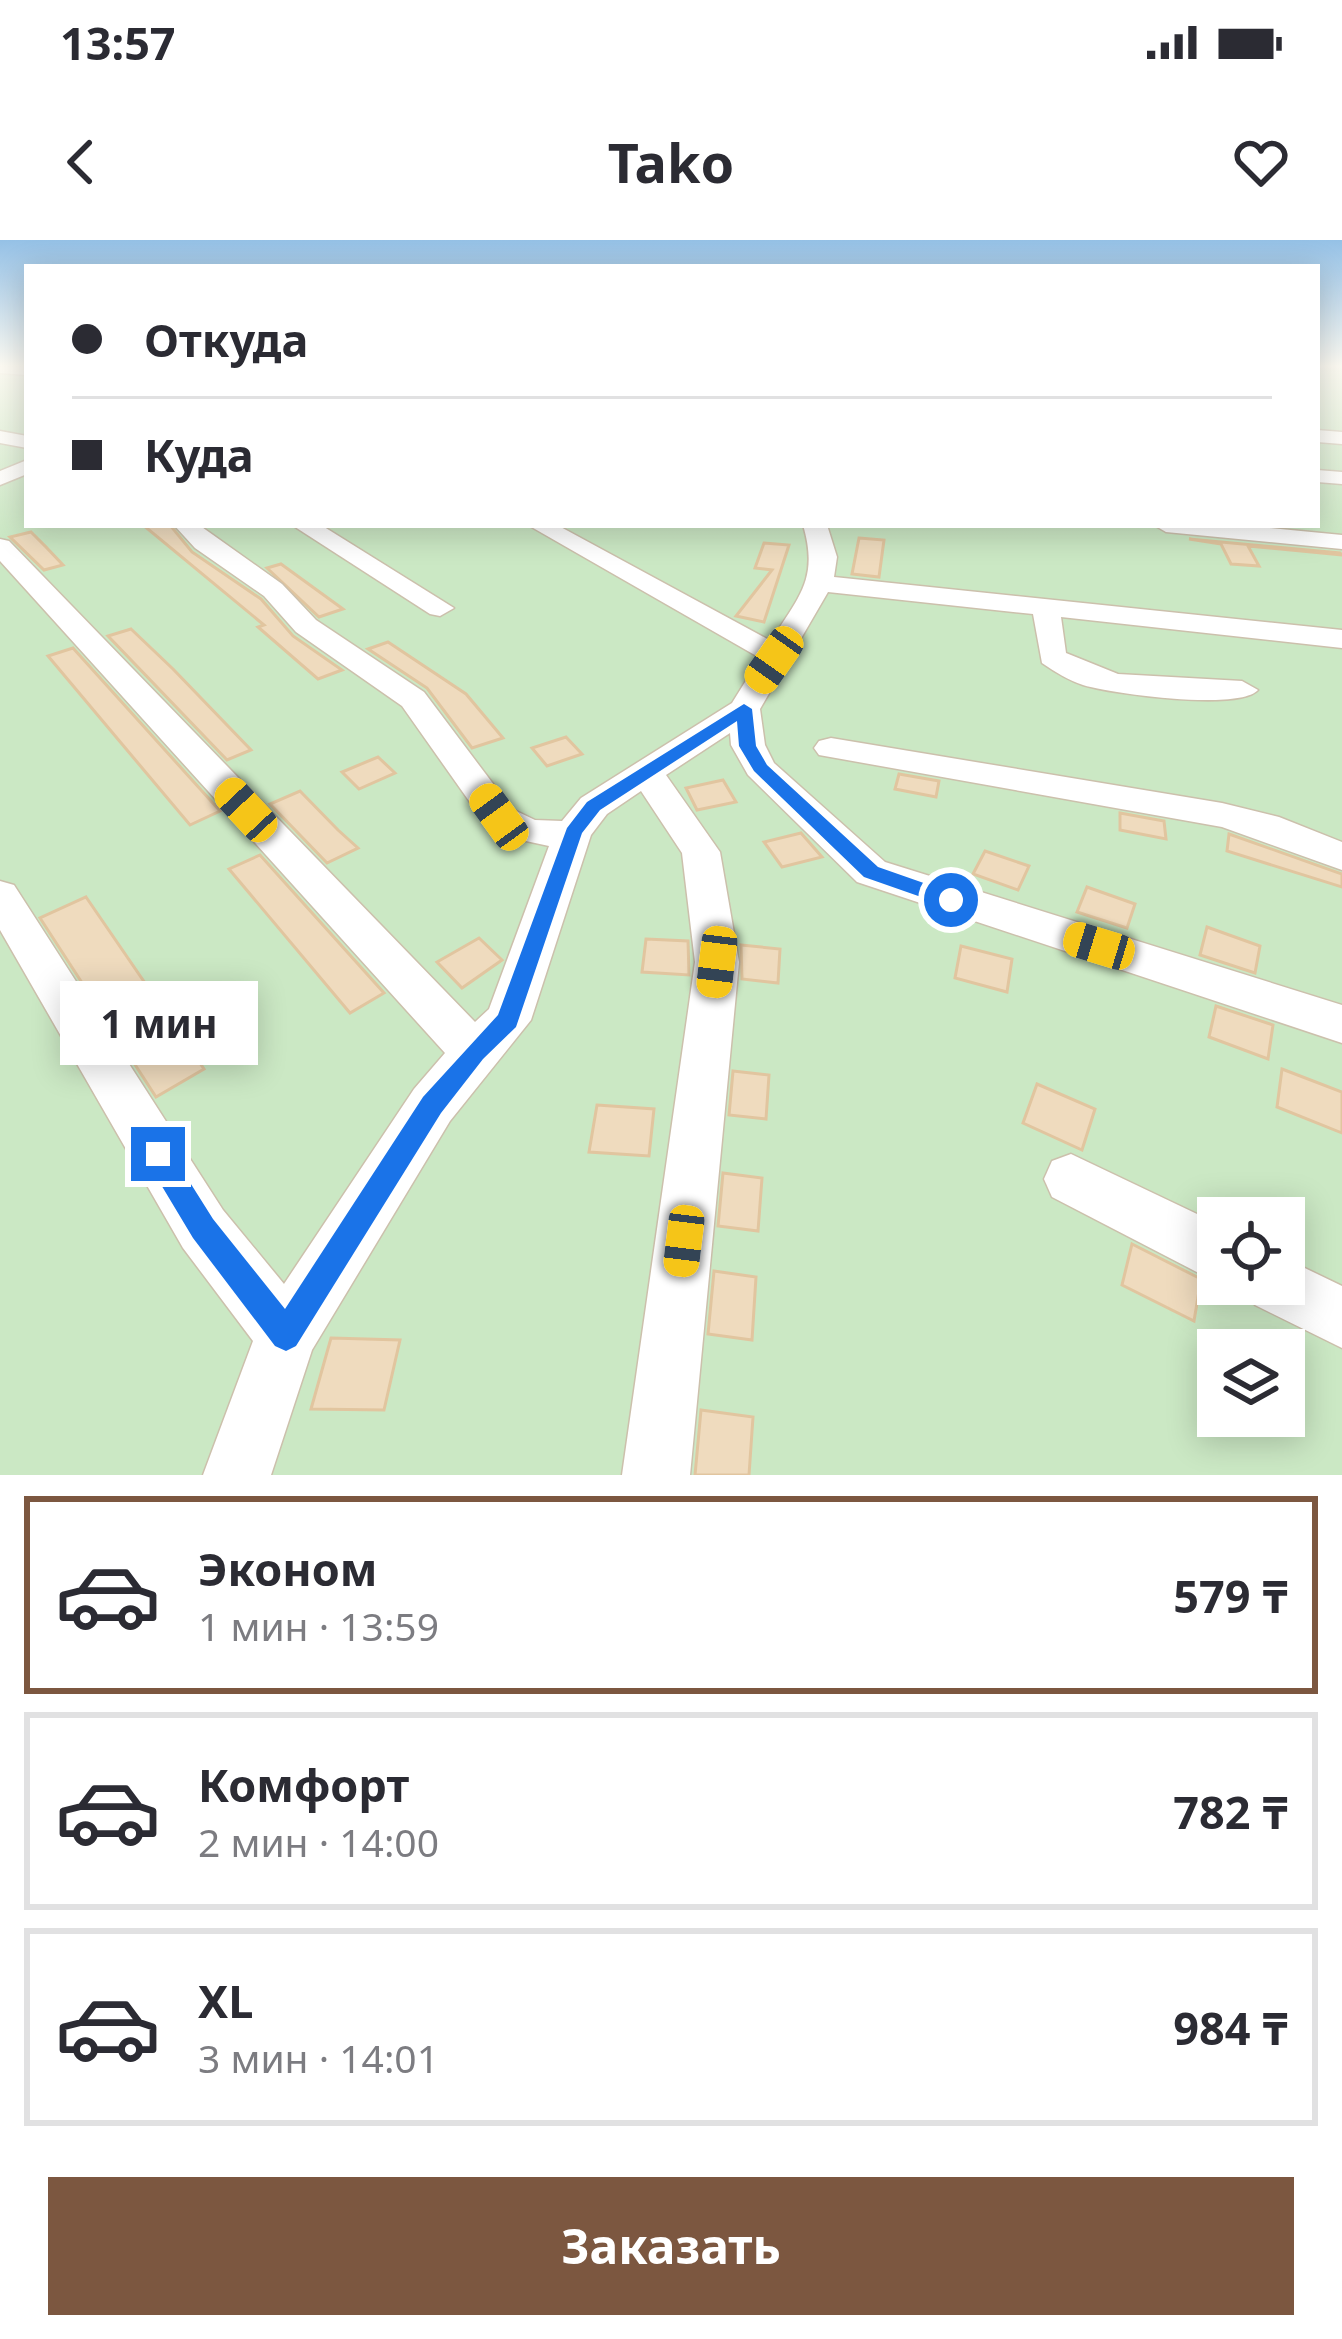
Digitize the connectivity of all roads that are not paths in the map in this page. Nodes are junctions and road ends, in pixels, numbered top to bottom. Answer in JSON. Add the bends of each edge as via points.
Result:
{"nodes":[{"id":1,"x":189,"y":528,"type":"edge"},
{"id":2,"x":309,"y":528,"type":"edge"},
{"id":3,"x":545,"y":528,"type":"edge"},
{"id":4,"x":816,"y":528,"type":"edge"},
{"id":5,"x":1197,"y":528,"type":"edge"},
{"id":6,"x":1342,"y":542,"type":"edge"},
{"id":7,"x":0,"y":546,"type":"edge"},
{"id":8,"x":820,"y":583,"type":"junction"},
{"id":9,"x":440,"y":608,"type":"dead end"},
{"id":10,"x":1046,"y":609,"type":"junction"},
{"id":11,"x":1342,"y":639,"type":"edge"},
{"id":12,"x":780,"y":650,"type":"junction"},
{"id":13,"x":1242,"y":690,"type":"dead end"},
{"id":14,"x":744,"y":709,"type":"junction"},
{"id":15,"x":831,"y":748,"type":"dead end"},
{"id":16,"x":647,"y":774,"type":"junction"},
{"id":17,"x":573,"y":832,"type":"junction"},
{"id":18,"x":1342,"y":857,"type":"edge"},
{"id":19,"x":0,"y":896,"type":"edge"},
{"id":20,"x":1342,"y":1024,"type":"edge"},
{"id":21,"x":474,"y":1052,"type":"junction"},
{"id":22,"x":1071,"y":1180,"type":"dead end"},
{"id":23,"x":1197,"y":1243,"type":"edge"},
{"id":24,"x":1305,"y":1299,"type":"edge"},
{"id":25,"x":1342,"y":1318,"type":"edge"},
{"id":26,"x":286,"y":1335,"type":"junction"},
{"id":27,"x":237,"y":1475,"type":"edge"},
{"id":28,"x":656,"y":1475,"type":"edge"}],
"edges":[{"from":1,"to":17,"type":"street","via":[[306,626],[413,699],[499,817],[547,836]]},
{"from":2,"to":9,"type":"street"},
{"from":3,"to":12,"type":"street"},
{"from":4,"to":8,"type":"street","via":[[825,557]]},
{"from":5,"to":6,"type":"street"},
{"from":7,"to":21,"type":"street"},
{"from":8,"to":10,"type":"street"},
{"from":8,"to":12,"type":"street"},
{"from":10,"to":11,"type":"street"},
{"from":10,"to":13,"type":"street","via":[[1052,657],[1072,674]]},
{"from":12,"to":14,"type":"street"},
{"from":14,"to":16,"type":"street"},
{"from":14,"to":20,"type":"street","via":[[760,767],[871,872]]},
{"from":15,"to":18,"type":"street","via":[[1222,815]]},
{"from":16,"to":17,"type":"street","via":[[594,806]]},
{"from":16,"to":28,"type":"street","via":[[701,852],[717,962]]},
{"from":17,"to":21,"type":"street","via":[[508,1020]]},
{"from":19,"to":26,"type":"street","via":[[203,1228]]},
{"from":21,"to":26,"type":"street"},
{"from":22,"to":23,"type":"street"},
{"from":24,"to":25,"type":"street"},
{"from":26,"to":27,"type":"street"}]}
